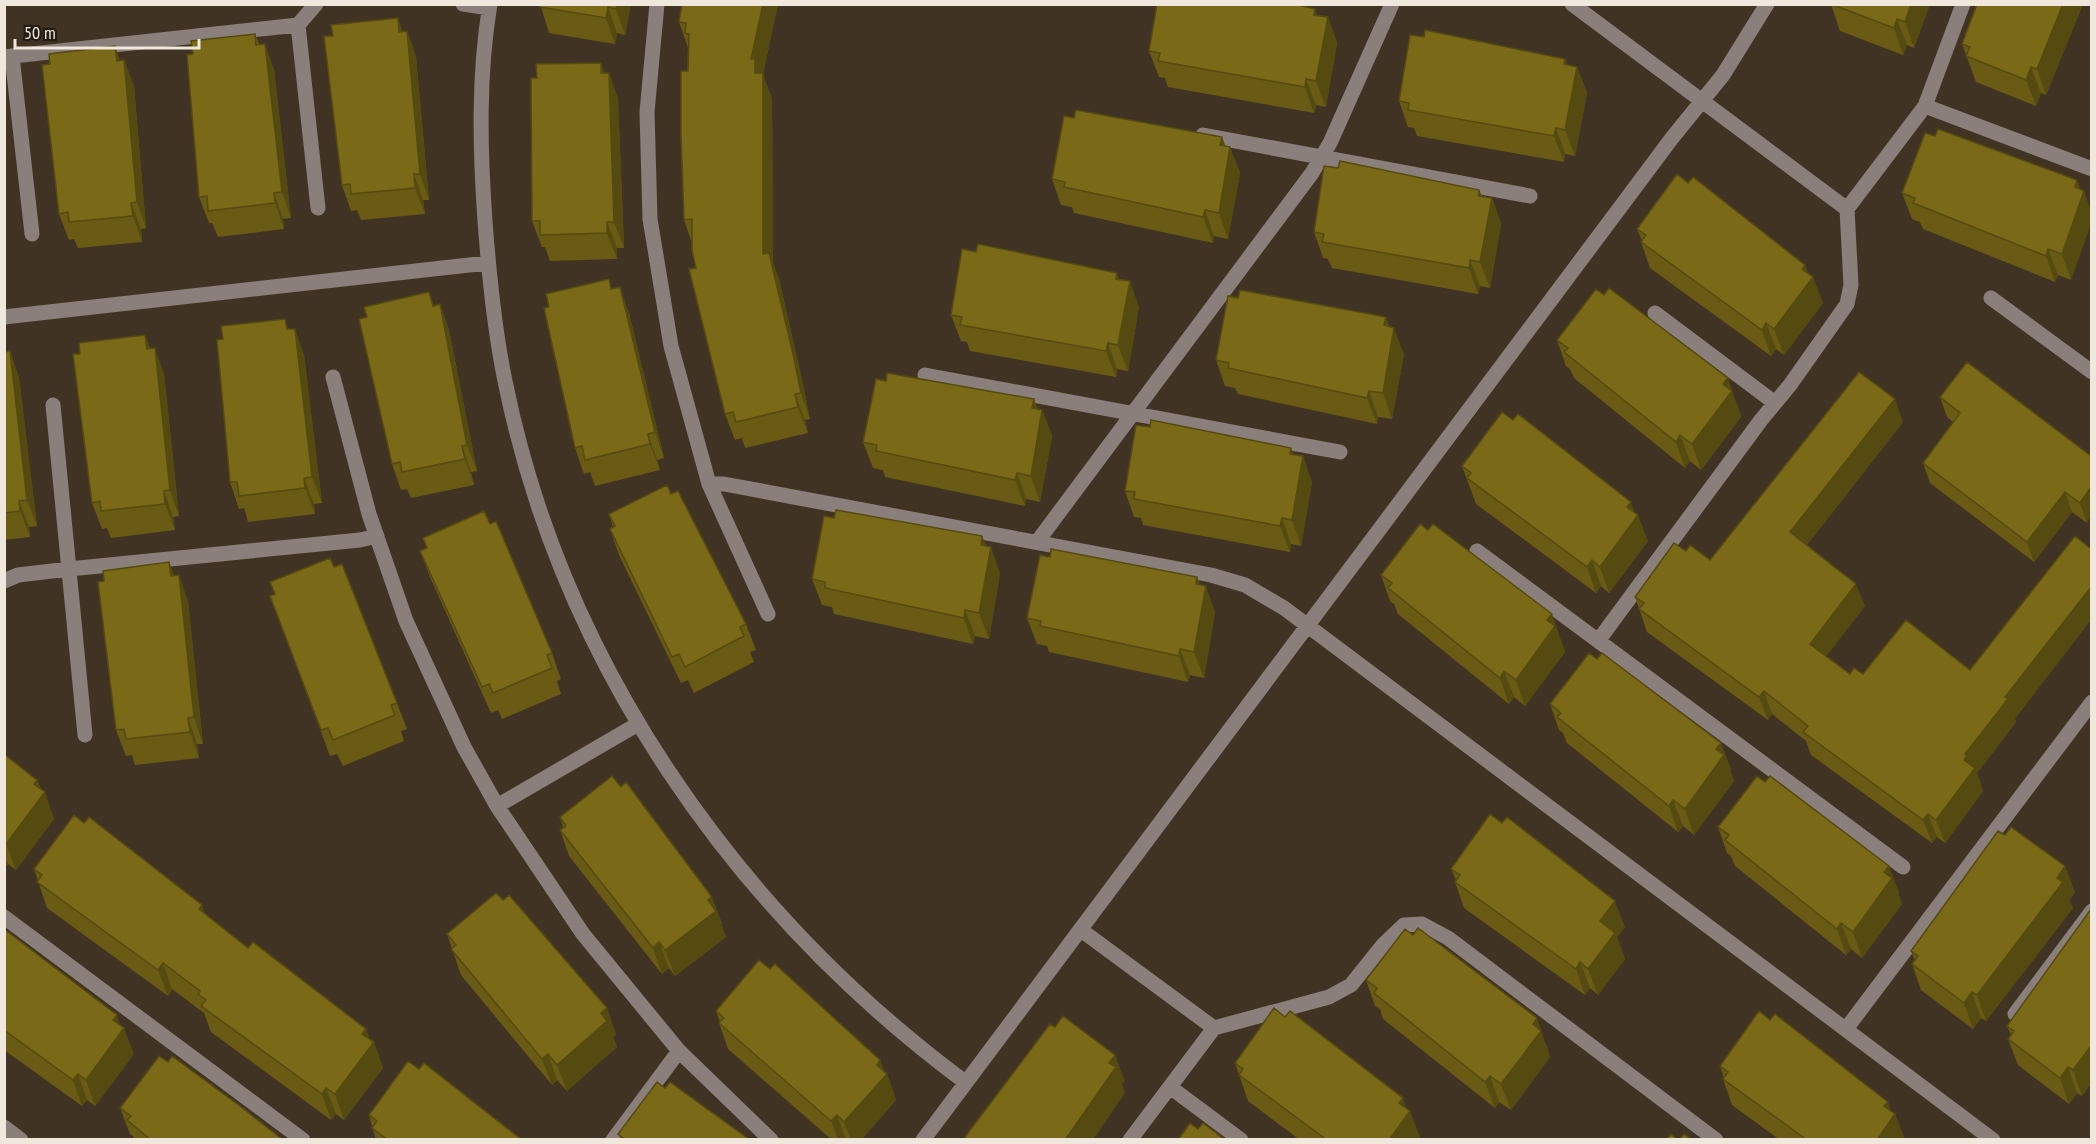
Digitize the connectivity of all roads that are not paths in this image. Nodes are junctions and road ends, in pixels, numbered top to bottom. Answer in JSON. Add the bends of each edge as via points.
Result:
{"nodes":[{"id":1,"x":316,"y":4,"type":"edge"},
{"id":2,"x":463,"y":4,"type":"edge"},
{"id":3,"x":657,"y":4,"type":"edge"},
{"id":4,"x":1392,"y":4,"type":"edge"},
{"id":5,"x":1572,"y":4,"type":"edge"},
{"id":6,"x":1767,"y":4,"type":"edge"},
{"id":7,"x":1963,"y":4,"type":"edge"},
{"id":8,"x":490,"y":6,"type":"edge"},
{"id":9,"x":298,"y":25,"type":"junction"},
{"id":10,"x":8,"y":56,"type":"edge"},
{"id":11,"x":1703,"y":102,"type":"junction"},
{"id":12,"x":1925,"y":106,"type":"junction"},
{"id":13,"x":1191,"y":133,"type":"edge"},
{"id":14,"x":1321,"y":157,"type":"junction"},
{"id":15,"x":2091,"y":169,"type":"edge"},
{"id":16,"x":1530,"y":196,"type":"dead end"},
{"id":17,"x":318,"y":208,"type":"dead end"},
{"id":18,"x":1847,"y":209,"type":"junction"},
{"id":19,"x":32,"y":234,"type":"dead end"},
{"id":20,"x":487,"y":263,"type":"junction"},
{"id":21,"x":1991,"y":298,"type":"dead end"},
{"id":22,"x":1654,"y":313,"type":"dead end"},
{"id":23,"x":4,"y":317,"type":"edge"},
{"id":24,"x":2091,"y":372,"type":"edge"},
{"id":25,"x":926,"y":375,"type":"dead end"},
{"id":26,"x":333,"y":377,"type":"dead end"},
{"id":27,"x":1776,"y":403,"type":"junction"},
{"id":28,"x":53,"y":405,"type":"dead end"},
{"id":29,"x":1133,"y":413,"type":"junction"},
{"id":30,"x":1340,"y":452,"type":"dead end"},
{"id":31,"x":709,"y":484,"type":"junction"},
{"id":32,"x":376,"y":536,"type":"junction"},
{"id":33,"x":1037,"y":542,"type":"junction"},
{"id":34,"x":1476,"y":551,"type":"dead end"},
{"id":35,"x":69,"y":569,"type":"junction"},
{"id":36,"x":4,"y":581,"type":"edge"},
{"id":37,"x":768,"y":614,"type":"dead end"},
{"id":38,"x":1307,"y":626,"type":"junction"},
{"id":39,"x":1598,"y":641,"type":"junction"},
{"id":40,"x":2091,"y":702,"type":"edge"},
{"id":41,"x":638,"y":724,"type":"junction"},
{"id":42,"x":85,"y":735,"type":"dead end"},
{"id":43,"x":497,"y":806,"type":"junction"},
{"id":44,"x":1903,"y":867,"type":"dead end"},
{"id":45,"x":2091,"y":911,"type":"edge"},
{"id":46,"x":4,"y":917,"type":"edge"},
{"id":47,"x":1081,"y":930,"type":"junction"},
{"id":48,"x":2015,"y":1014,"type":"edge"},
{"id":49,"x":1214,"y":1028,"type":"junction"},
{"id":50,"x":1846,"y":1029,"type":"junction"},
{"id":51,"x":679,"y":1051,"type":"junction"},
{"id":52,"x":964,"y":1082,"type":"junction"},
{"id":53,"x":1170,"y":1087,"type":"junction"},
{"id":54,"x":4,"y":1127,"type":"edge"},
{"id":55,"x":21,"y":1140,"type":"edge"},
{"id":56,"x":303,"y":1140,"type":"edge"},
{"id":57,"x":613,"y":1140,"type":"edge"},
{"id":58,"x":771,"y":1140,"type":"edge"},
{"id":59,"x":923,"y":1140,"type":"edge"},
{"id":60,"x":1130,"y":1140,"type":"edge"},
{"id":61,"x":1241,"y":1140,"type":"edge"},
{"id":62,"x":1716,"y":1140,"type":"edge"},
{"id":63,"x":1993,"y":1140,"type":"edge"}],
"edges":[{"from":1,"to":9,"type":"street"},
{"from":2,"to":8,"type":"street"},
{"from":3,"to":31,"type":"street","via":[[647,112],[650,219],[671,346]]},
{"from":4,"to":14,"type":"street"},
{"from":5,"to":11,"type":"street"},
{"from":6,"to":11,"type":"street"},
{"from":7,"to":12,"type":"street"},
{"from":8,"to":20,"type":"street","via":[[481,122]]},
{"from":9,"to":10,"type":"street"},
{"from":9,"to":17,"type":"street"},
{"from":10,"to":19,"type":"street"},
{"from":11,"to":18,"type":"street"},
{"from":11,"to":38,"type":"street","via":[[1672,138]]},
{"from":12,"to":15,"type":"street"},
{"from":12,"to":18,"type":"street"},
{"from":13,"to":14,"type":"street"},
{"from":14,"to":16,"type":"street"},
{"from":14,"to":29,"type":"street"},
{"from":18,"to":27,"type":"street","via":[[1851,285],[1847,304]]},
{"from":20,"to":23,"type":"street"},
{"from":20,"to":41,"type":"street","via":[[505,384],[533,490],[570,591]]},
{"from":21,"to":24,"type":"street"},
{"from":22,"to":27,"type":"street"},
{"from":25,"to":29,"type":"street"},
{"from":26,"to":32,"type":"street"},
{"from":27,"to":39,"type":"street"},
{"from":28,"to":35,"type":"street"},
{"from":29,"to":30,"type":"street"},
{"from":29,"to":33,"type":"street"},
{"from":31,"to":33,"type":"street"},
{"from":31,"to":37,"type":"street"},
{"from":32,"to":35,"type":"street"},
{"from":32,"to":43,"type":"street","via":[[434,685]]},
{"from":33,"to":38,"type":"street","via":[[1245,585]]},
{"from":34,"to":39,"type":"street"},
{"from":35,"to":36,"type":"street","via":[[18,575]]},
{"from":35,"to":42,"type":"street"},
{"from":38,"to":47,"type":"street"},
{"from":38,"to":50,"type":"street"},
{"from":39,"to":44,"type":"street"},
{"from":40,"to":50,"type":"street"},
{"from":41,"to":43,"type":"street"},
{"from":41,"to":52,"type":"street","via":[[662,765],[719,844],[781,918],[918,1047]]},
{"from":43,"to":51,"type":"street","via":[[583,934]]},
{"from":45,"to":48,"type":"street"},
{"from":46,"to":56,"type":"street"},
{"from":47,"to":49,"type":"street"},
{"from":47,"to":52,"type":"street"},
{"from":49,"to":53,"type":"street"},
{"from":49,"to":62,"type":"street","via":[[1329,997],[1352,985],[1383,945],[1404,926],[1422,924],[1448,938]]},
{"from":50,"to":63,"type":"street"},
{"from":51,"to":57,"type":"street"},
{"from":51,"to":58,"type":"street"},
{"from":52,"to":59,"type":"street"},
{"from":53,"to":60,"type":"street"},
{"from":53,"to":61,"type":"street"},
{"from":54,"to":55,"type":"street"}]}
